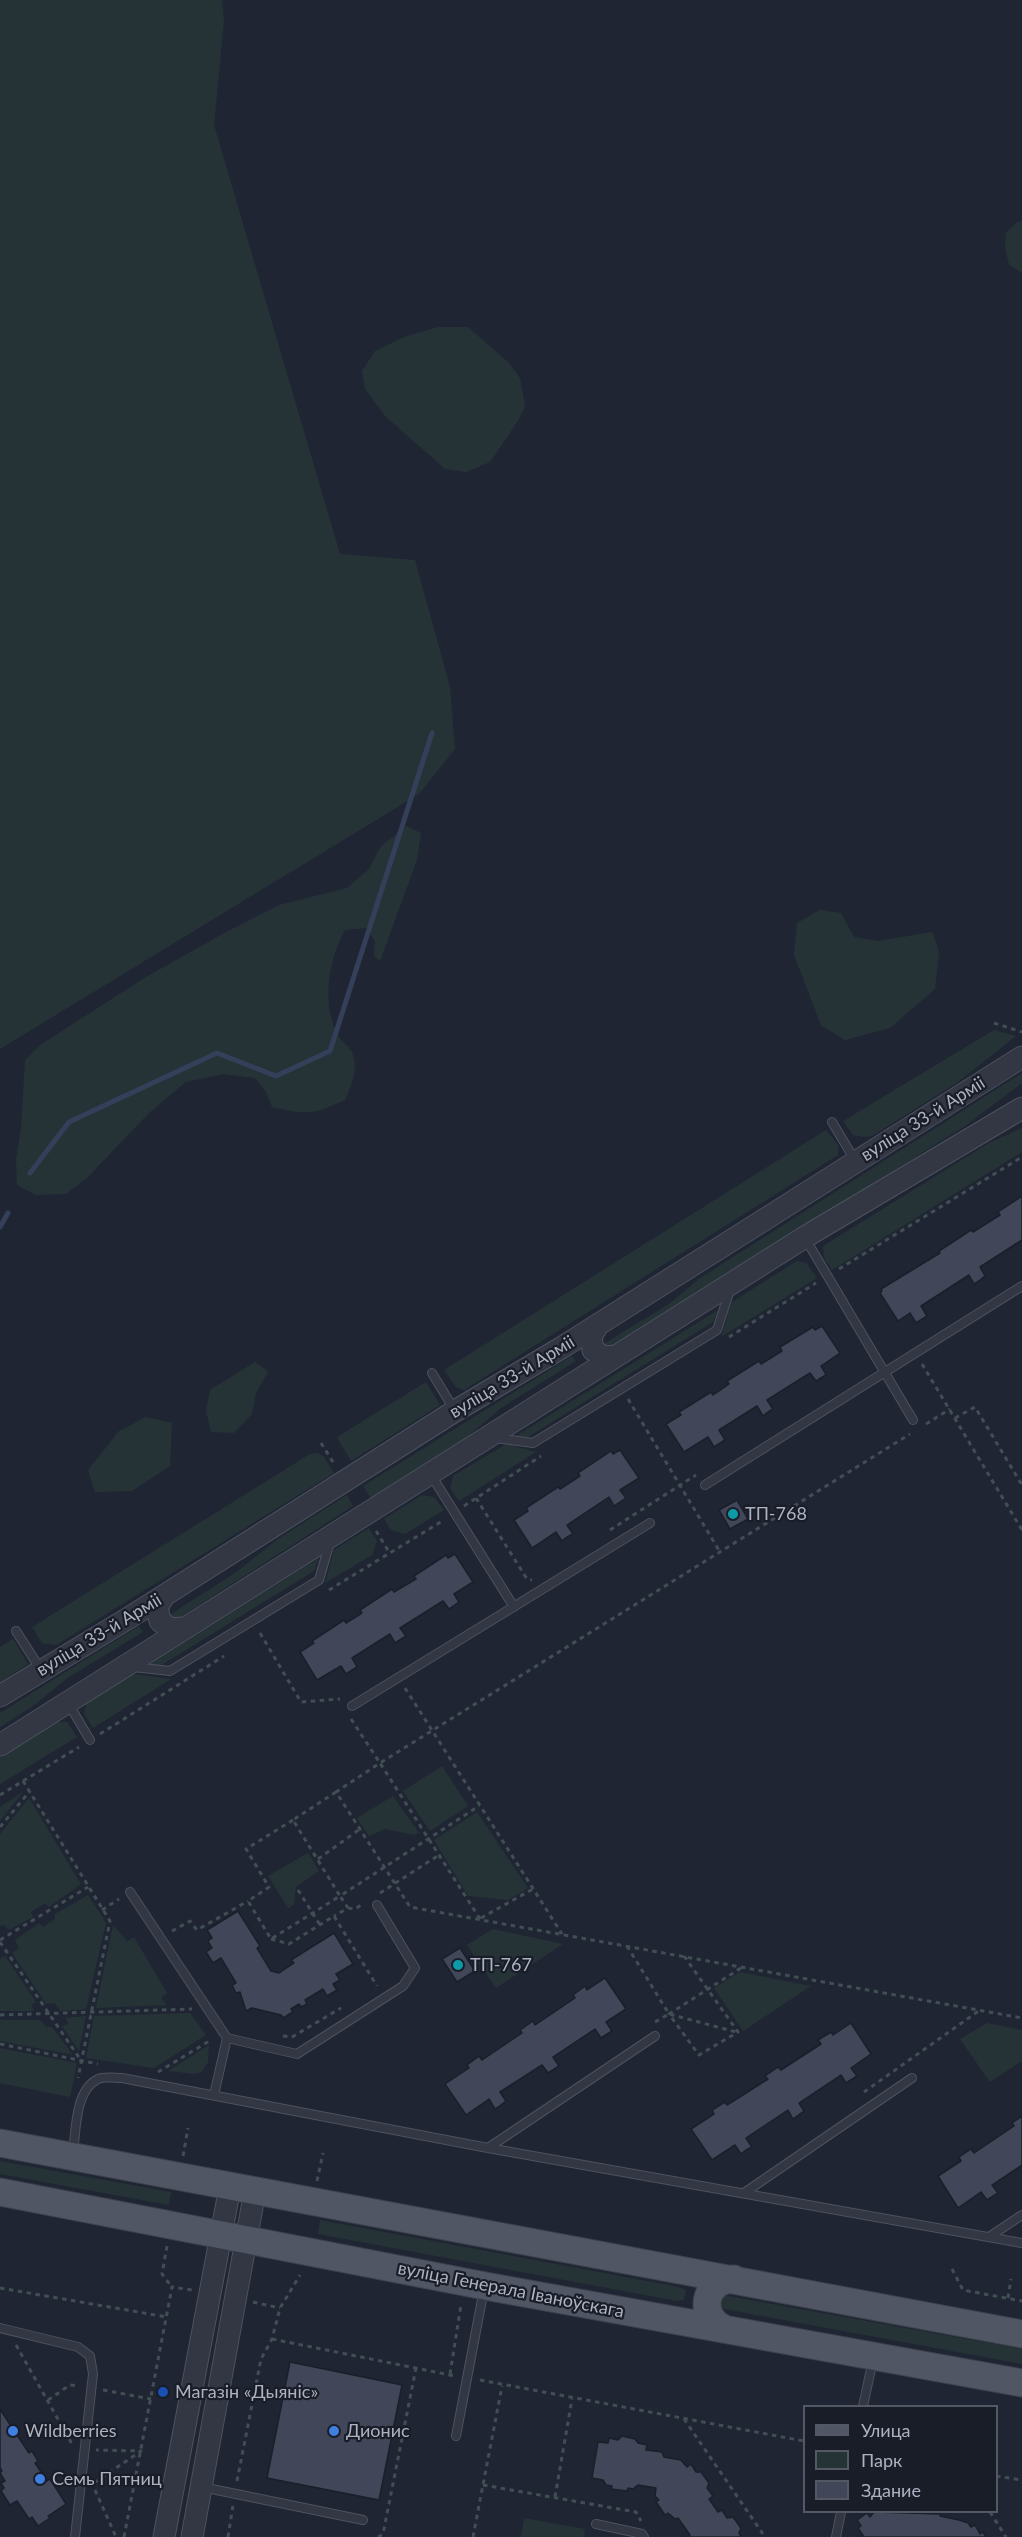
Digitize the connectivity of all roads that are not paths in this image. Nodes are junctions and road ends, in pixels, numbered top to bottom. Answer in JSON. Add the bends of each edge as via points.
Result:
{"nodes":[{"id":1,"x":1022,"y":1057,"type":"edge"},
{"id":2,"x":1022,"y":1108,"type":"edge"},
{"id":3,"x":832,"y":1122,"type":"dead end"},
{"id":4,"x":856,"y":1162,"type":"junction"},
{"id":5,"x":805,"y":1238,"type":"junction"},
{"id":6,"x":731,"y":1284,"type":"junction"},
{"id":7,"x":1022,"y":1286,"type":"edge"},
{"id":8,"x":598,"y":1325,"type":"junction"},
{"id":9,"x":561,"y":1348,"type":"junction"},
{"id":10,"x":616,"y":1356,"type":"junction"},
{"id":11,"x":885,"y":1372,"type":"junction"},
{"id":12,"x":432,"y":1373,"type":"dead end"},
{"id":13,"x":578,"y":1380,"type":"junction"},
{"id":14,"x":455,"y":1411,"type":"junction"},
{"id":15,"x":913,"y":1420,"type":"dead end"},
{"id":16,"x":489,"y":1438,"type":"junction"},
{"id":17,"x":431,"y":1474,"type":"junction"},
{"id":18,"x":705,"y":1485,"type":"dead end"},
{"id":19,"x":650,"y":1523,"type":"dead end"},
{"id":20,"x":332,"y":1535,"type":"junction"},
{"id":21,"x":164,"y":1596,"type":"junction"},
{"id":22,"x":514,"y":1607,"type":"junction"},
{"id":23,"x":127,"y":1619,"type":"junction"},
{"id":24,"x":183,"y":1628,"type":"junction"},
{"id":25,"x":16,"y":1631,"type":"dead end"},
{"id":26,"x":145,"y":1651,"type":"junction"},
{"id":27,"x":123,"y":1666,"type":"junction"},
{"id":28,"x":42,"y":1670,"type":"junction"},
{"id":29,"x":0,"y":1696,"type":"edge"},
{"id":30,"x":67,"y":1702,"type":"junction"},
{"id":31,"x":352,"y":1706,"type":"dead end"},
{"id":32,"x":90,"y":1740,"type":"road end"},
{"id":33,"x":0,"y":1745,"type":"edge"},
{"id":34,"x":130,"y":1892,"type":"road end"},
{"id":35,"x":376,"y":1900,"type":"road end"},
{"id":36,"x":655,"y":2036,"type":"dead end"},
{"id":37,"x":227,"y":2038,"type":"junction"},
{"id":38,"x":912,"y":2078,"type":"dead end"},
{"id":39,"x":214,"y":2095,"type":"junction"},
{"id":40,"x":0,"y":2143,"type":"edge"},
{"id":41,"x":488,"y":2148,"type":"junction"},
{"id":42,"x":72,"y":2156,"type":"junction"},
{"id":43,"x":243,"y":2189,"type":"junction"},
{"id":44,"x":0,"y":2193,"type":"edge"},
{"id":45,"x":744,"y":2193,"type":"junction"},
{"id":46,"x":1022,"y":2215,"type":"edge"},
{"id":47,"x":234,"y":2237,"type":"junction"},
{"id":48,"x":990,"y":2237,"type":"junction"},
{"id":49,"x":1022,"y":2243,"type":"edge"},
{"id":50,"x":682,"y":2269,"type":"junction"},
{"id":51,"x":734,"y":2279,"type":"junction"},
{"id":52,"x":485,"y":2286,"type":"junction"},
{"id":53,"x":672,"y":2320,"type":"junction"},
{"id":54,"x":3,"y":2328,"type":"edge"},
{"id":55,"x":725,"y":2329,"type":"junction"},
{"id":56,"x":1022,"y":2334,"type":"edge"},
{"id":57,"x":874,"y":2356,"type":"junction"},
{"id":58,"x":1022,"y":2384,"type":"edge"},
{"id":59,"x":863,"y":2405,"type":"edge"},
{"id":60,"x":456,"y":2436,"type":"dead end"},
{"id":61,"x":201,"y":2487,"type":"junction"},
{"id":62,"x":841,"y":2513,"type":"edge"},
{"id":63,"x":363,"y":2520,"type":"dead end"},
{"id":64,"x":596,"y":2524,"type":"dead end"},
{"id":65,"x":645,"y":2533,"type":"edge"},
{"id":66,"x":75,"y":2537,"type":"edge"},
{"id":67,"x":164,"y":2537,"type":"edge"},
{"id":68,"x":192,"y":2537,"type":"edge"},
{"id":69,"x":836,"y":2537,"type":"edge"}],
"edges":[{"from":1,"to":4,"type":"street","name":"вуліца 33-й Арміі"},
{"from":2,"to":5,"type":"street","name":"вуліца 33-й Арміі"},
{"from":3,"to":4,"type":"lane"},
{"from":4,"to":8,"type":"street","name":"вуліца 33-й Арміі"},
{"from":5,"to":6,"type":"street","name":"вуліца 33-й Арміі"},
{"from":5,"to":11,"type":"lane"},
{"from":6,"to":10,"type":"street","name":"вуліца 33-й Арміі"},
{"from":6,"to":16,"type":"lane","via":[[717,1330],[533,1443]]},
{"from":7,"to":11,"type":"lane"},
{"from":8,"to":9,"type":"street","name":"вуліца 33-й Арміі"},
{"from":8,"to":10,"type":"street","via":[[591,1336],[593,1350],[604,1357]]},
{"from":9,"to":13,"type":"street","via":[[573,1348],[582,1356],[585,1369]]},
{"from":9,"to":14,"type":"street","name":"вуліца 33-й Арміі"},
{"from":10,"to":13,"type":"street","name":"вуліца 33-й Арміі"},
{"from":11,"to":15,"type":"lane"},
{"from":11,"to":18,"type":"lane"},
{"from":12,"to":14,"type":"lane"},
{"from":13,"to":16,"type":"street","name":"вуліца 33-й Арміі"},
{"from":14,"to":21,"type":"street","name":"вуліца 33-й Арміі"},
{"from":16,"to":17,"type":"street","name":"вуліца 33-й Арміі"},
{"from":17,"to":20,"type":"street","name":"вуліца 33-й Арміі"},
{"from":17,"to":22,"type":"lane"},
{"from":19,"to":22,"type":"lane"},
{"from":20,"to":24,"type":"street","name":"вуліца 33-й Арміі"},
{"from":20,"to":27,"type":"lane","via":[[320,1580],[170,1671]]},
{"from":21,"to":23,"type":"street","name":"вуліца 33-й Арміі"},
{"from":21,"to":24,"type":"street","via":[[157,1607],[160,1621],[170,1629]]},
{"from":22,"to":31,"type":"lane"},
{"from":23,"to":26,"type":"street","via":[[140,1618],[150,1626],[153,1640]]},
{"from":23,"to":28,"type":"street","name":"вуліца 33-й Арміі"},
{"from":24,"to":26,"type":"street","name":"вуліца 33-й Арміі"},
{"from":25,"to":28,"type":"lane"},
{"from":26,"to":27,"type":"street","name":"вуліца 33-й Арміі"},
{"from":27,"to":30,"type":"street","name":"вуліца 33-й Арміі"},
{"from":28,"to":29,"type":"street","name":"вуліца 33-й Арміі"},
{"from":30,"to":32,"type":"lane"},
{"from":30,"to":33,"type":"street","name":"вуліца 33-й Арміі"},
{"from":34,"to":37,"type":"lane"},
{"from":35,"to":37,"type":"lane","via":[[415,1968],[403,1986],[297,2054]]},
{"from":36,"to":41,"type":"lane"},
{"from":37,"to":39,"type":"lane"},
{"from":38,"to":45,"type":"lane"},
{"from":39,"to":41,"type":"lane"},
{"from":39,"to":42,"type":"lane","via":[[122,2078],[100,2078],[86,2088]]},
{"from":40,"to":42,"type":"main road"},
{"from":41,"to":45,"type":"lane"},
{"from":42,"to":43,"type":"main road"},
{"from":43,"to":47,"type":"street"},
{"from":43,"to":50,"type":"main road"},
{"from":44,"to":47,"type":"main road","name":"вуліца Генерала Іваноўскага"},
{"from":45,"to":48,"type":"lane"},
{"from":46,"to":48,"type":"lane"},
{"from":47,"to":52,"type":"main road","name":"вуліца Генерала Іваноўскага"},
{"from":47,"to":61,"type":"street"},
{"from":47,"to":67,"type":"street"},
{"from":48,"to":49,"type":"lane"},
{"from":50,"to":51,"type":"main road"},
{"from":50,"to":53,"type":"main road","via":[[693,2281],[695,2297],[685,2315]]},
{"from":51,"to":55,"type":"main road","via":[[720,2282],[707,2299],[708,2314]]},
{"from":51,"to":56,"type":"main road"},
{"from":52,"to":53,"type":"main road","name":"вуліца Генерала Іваноўскага"},
{"from":52,"to":60,"type":"lane"},
{"from":53,"to":55,"type":"main road","name":"вуліца Генерала Іваноўскага"},
{"from":54,"to":66,"type":"lane","via":[[78,2347],[90,2356],[93,2374]]},
{"from":55,"to":57,"type":"main road","name":"вуліца Генерала Іваноўскага"},
{"from":57,"to":58,"type":"main road","name":"вуліца Генерала Іваноўскага"},
{"from":57,"to":59,"type":"lane"},
{"from":61,"to":63,"type":"lane"},
{"from":61,"to":68,"type":"street"},
{"from":62,"to":69,"type":"lane"},
{"from":64,"to":65,"type":"lane"}]}
